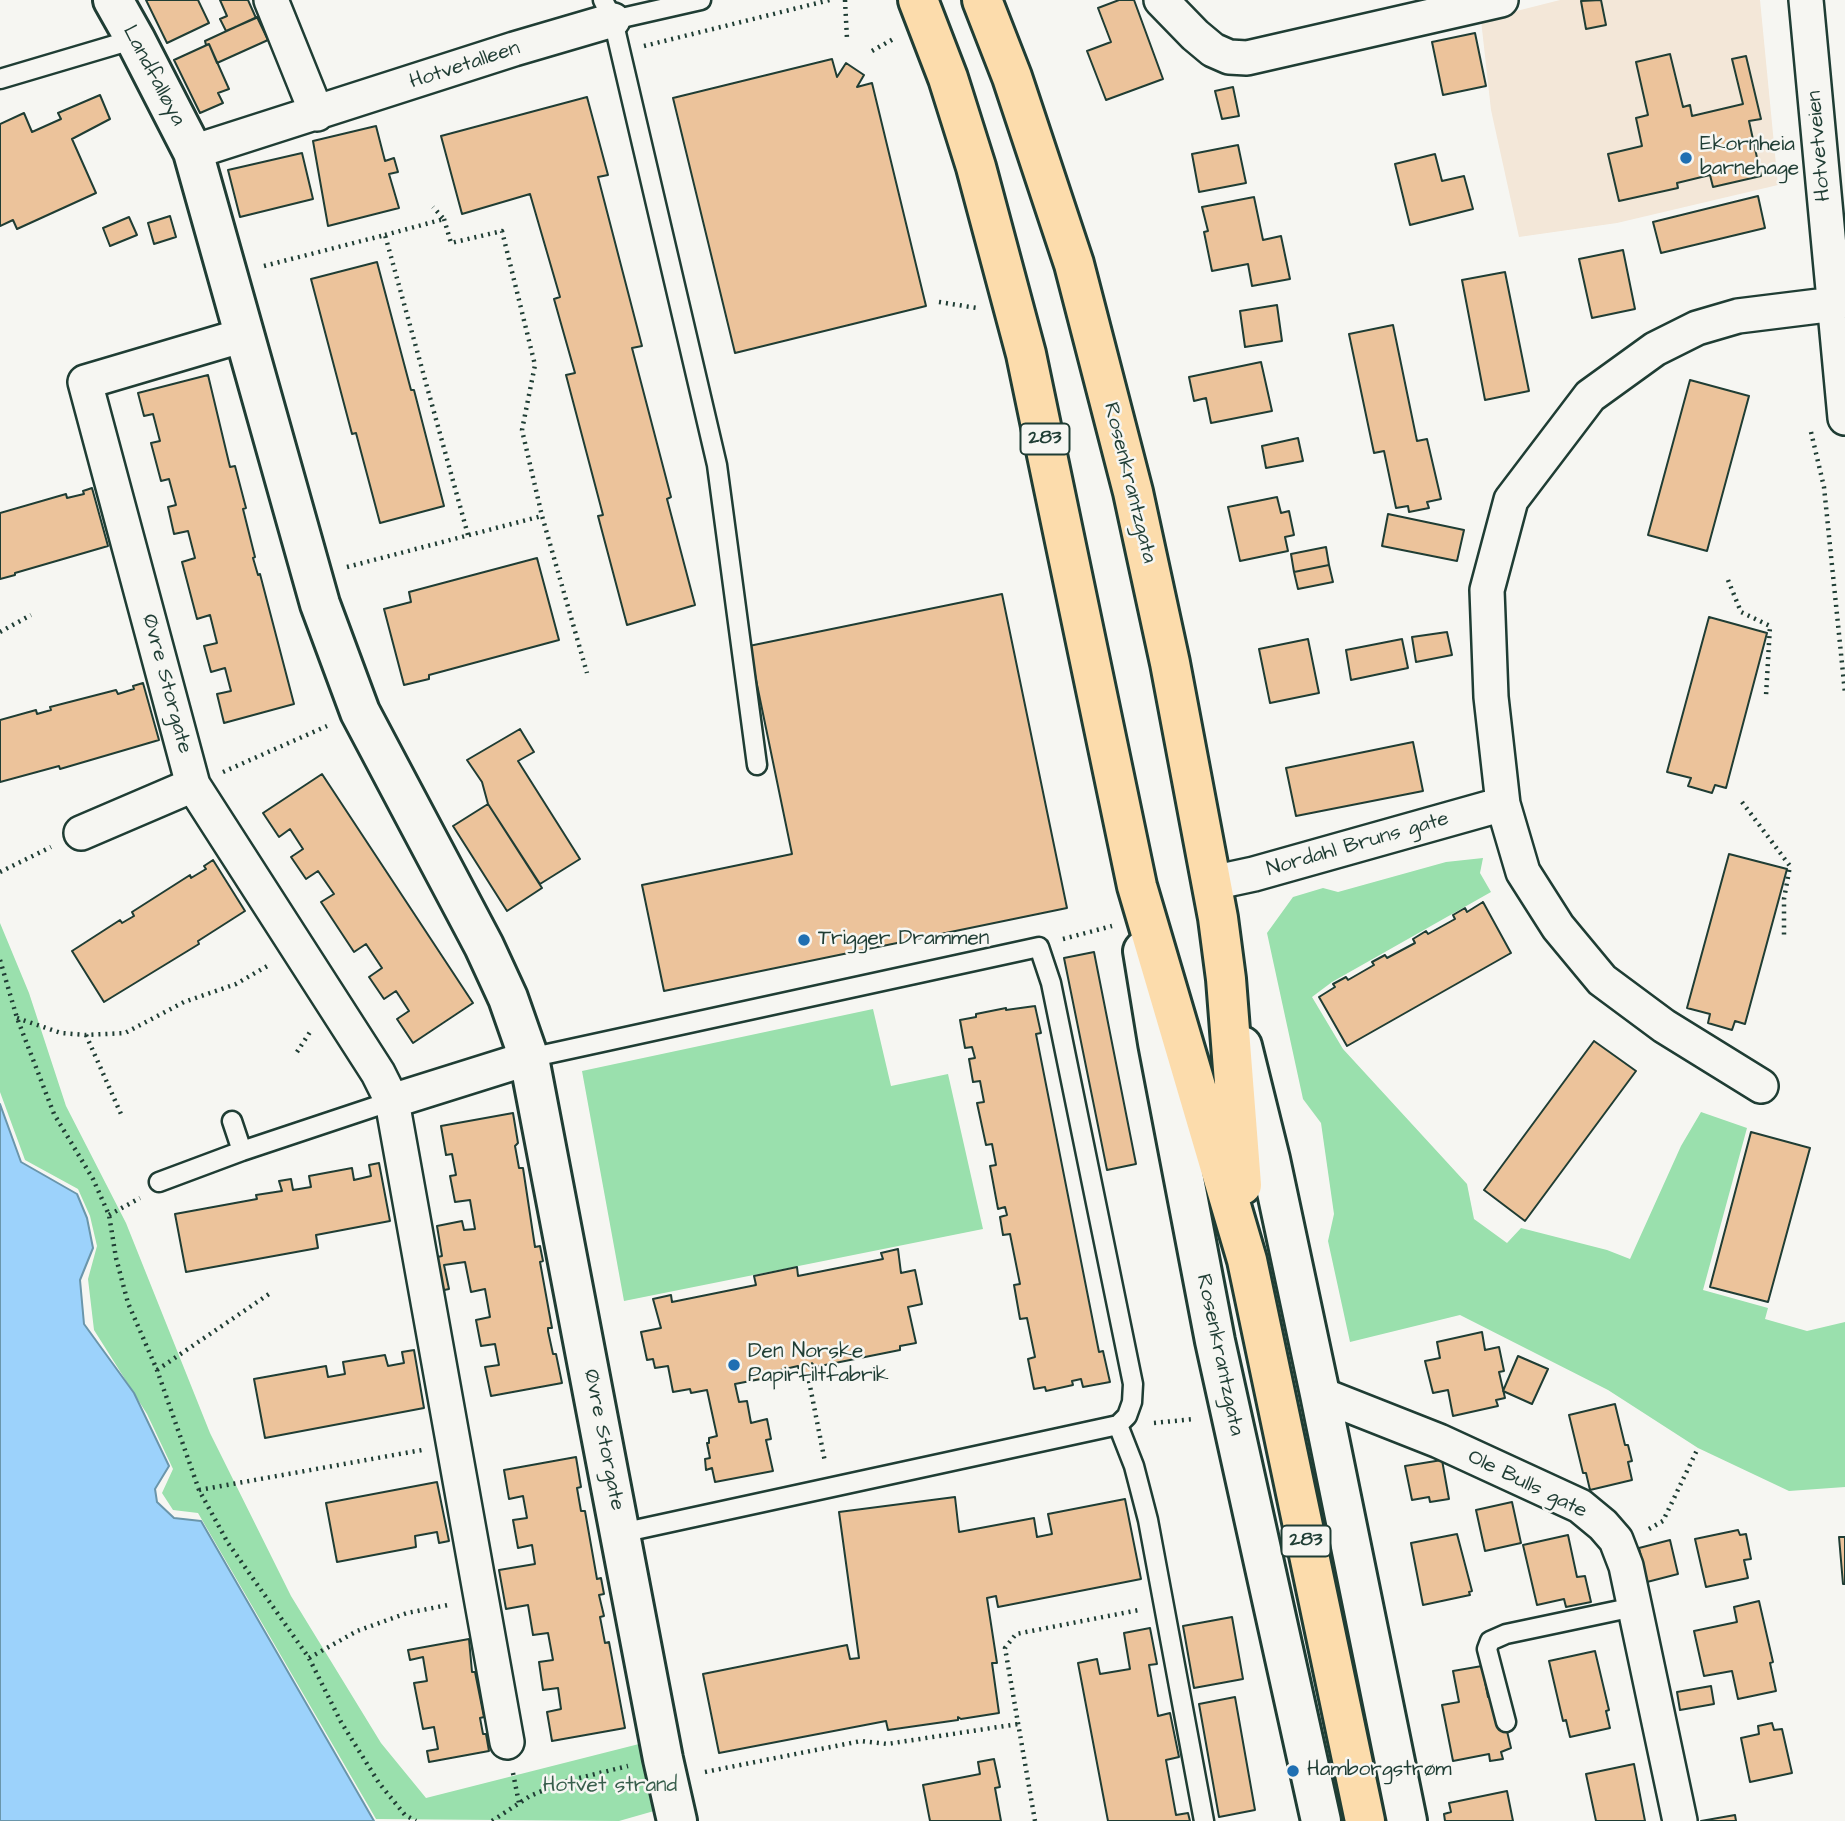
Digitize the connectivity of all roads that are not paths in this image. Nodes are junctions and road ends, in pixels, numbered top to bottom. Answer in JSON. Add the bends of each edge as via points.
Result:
{"nodes":[{"id":1,"x":113,"y":0,"type":"edge"},
{"id":2,"x":271,"y":0,"type":"edge"},
{"id":3,"x":701,"y":0,"type":"edge"},
{"id":4,"x":982,"y":0,"type":"edge"},
{"id":5,"x":1161,"y":0,"type":"edge"},
{"id":6,"x":1501,"y":0,"type":"edge"},
{"id":7,"x":1806,"y":0,"type":"edge"},
{"id":8,"x":608,"y":10,"type":"edge"},
{"id":9,"x":910,"y":17,"type":"edge"},
{"id":10,"x":135,"y":39,"type":"junction"},
{"id":11,"x":0,"y":79,"type":"edge"},
{"id":12,"x":317,"y":114,"type":"junction"},
{"id":13,"x":193,"y":152,"type":"junction"},
{"id":14,"x":1835,"y":304,"type":"junction"},
{"id":15,"x":244,"y":335,"type":"junction"},
{"id":16,"x":1845,"y":418,"type":"edge"},
{"id":17,"x":757,"y":765,"type":"dead end"},
{"id":18,"x":193,"y":785,"type":"junction"},
{"id":19,"x":1503,"y":804,"type":"junction"},
{"id":20,"x":80,"y":833,"type":"road end"},
{"id":21,"x":1212,"y":883,"type":"junction"},
{"id":22,"x":1138,"y":886,"type":"junction"},
{"id":23,"x":1226,"y":979,"type":"junction"},
{"id":24,"x":529,"y":1058,"type":"junction"},
{"id":25,"x":1761,"y":1086,"type":"dead end"},
{"id":26,"x":392,"y":1101,"type":"junction"},
{"id":27,"x":232,"y":1121,"type":"dead end"},
{"id":28,"x":242,"y":1151,"type":"junction"},
{"id":29,"x":159,"y":1181,"type":"dead end"},
{"id":30,"x":1247,"y":1260,"type":"junction"},
{"id":31,"x":1320,"y":1394,"type":"junction"},
{"id":32,"x":1118,"y":1425,"type":"junction"},
{"id":33,"x":621,"y":1533,"type":"junction"},
{"id":34,"x":1634,"y":1606,"type":"junction"},
{"id":35,"x":1506,"y":1722,"type":"dead end"},
{"id":36,"x":507,"y":1742,"type":"dead end"},
{"id":37,"x":677,"y":1821,"type":"edge"},
{"id":38,"x":1204,"y":1821,"type":"edge"},
{"id":39,"x":1321,"y":1821,"type":"edge"},
{"id":40,"x":1365,"y":1821,"type":"edge"},
{"id":41,"x":1406,"y":1821,"type":"edge"},
{"id":42,"x":1680,"y":1821,"type":"edge"}],
"edges":[{"from":1,"to":10,"type":"main road","name":"Landfalløya"},
{"from":2,"to":12,"type":"street"},
{"from":3,"to":8,"type":"lane"},
{"from":4,"to":21,"type":"main road","name":"Rosenkrantzgata","number":"283","via":[[1013,77],[1077,276],[1133,492]]},
{"from":5,"to":6,"type":"street","via":[[1213,50],[1247,58]]},
{"from":7,"to":14,"type":"street","name":"Hotvetveien"},
{"from":8,"to":12,"type":"street","name":"Hotvetalleen","via":[[514,49]]},
{"from":8,"to":17,"type":"lane","via":[[717,465]]},
{"from":9,"to":22,"type":"main road","name":"Rosenkrantzgata","number":"283","via":[[948,78],[1026,354]]},
{"from":10,"to":11,"type":"lane"},
{"from":10,"to":13,"type":"main road","name":"Landfalløya"},
{"from":12,"to":13,"type":"street","name":"Hotvetalleen"},
{"from":13,"to":15,"type":"main road","name":"Øvre Storgate"},
{"from":14,"to":16,"type":"street","name":"Hotvetveien"},
{"from":14,"to":19,"type":"street","via":[[1738,316],[1697,328],[1655,349],[1590,396],[1511,500],[1487,590],[1491,697]]},
{"from":15,"to":18,"type":"street","name":"Øvre Storgate","via":[[85,382]]},
{"from":15,"to":24,"type":"main road","name":"Øvre Storgate","via":[[320,604],[360,712],[484,946]]},
{"from":18,"to":20,"type":"street"},
{"from":18,"to":26,"type":"street","name":"Øvre Storgate"},
{"from":19,"to":21,"type":"street","name":"Nordahl Bruns gate"},
{"from":19,"to":25,"type":"street","via":[[1523,872],[1558,927],[1602,980],[1664,1026]]},
{"from":21,"to":23,"type":"main road","name":"Rosenkrantzgata","number":"283"},
{"from":22,"to":30,"type":"main road","name":"Rosenkrantzgata","number":"283"},
{"from":22,"to":39,"type":"main road","name":"Rosenkrantzgata","via":[[1158,1043],[1232,1416]]},
{"from":23,"to":30,"type":"main road","name":"Rosenkrantzgata","number":"283"},
{"from":23,"to":31,"type":"main road","name":"Rosenkrantzgata"},
{"from":24,"to":26,"type":"street"},
{"from":24,"to":32,"type":"lane","via":[[1039,947],[1051,982],[1133,1384],[1127,1416]]},
{"from":24,"to":33,"type":"main road","name":"Øvre Storgate"},
{"from":26,"to":28,"type":"lane"},
{"from":26,"to":36,"type":"street","name":"Øvre Storgate"},
{"from":27,"to":28,"type":"lane"},
{"from":28,"to":29,"type":"lane"},
{"from":30,"to":40,"type":"main road","name":"Rosenkrantzgata","number":"283"},
{"from":31,"to":34,"type":"street","name":"Ole Bulls gate","via":[[1438,1441],[1580,1506],[1616,1540]]},
{"from":31,"to":41,"type":"main road","name":"Rosenkrantzgata"},
{"from":32,"to":33,"type":"lane"},
{"from":32,"to":38,"type":"lane","via":[[1134,1466]]},
{"from":33,"to":37,"type":"main road","name":"Øvre Storgate"},
{"from":34,"to":35,"type":"lane","via":[[1490,1641],[1488,1649]]},
{"from":34,"to":42,"type":"street","name":"Ole Bulls gate"}]}
